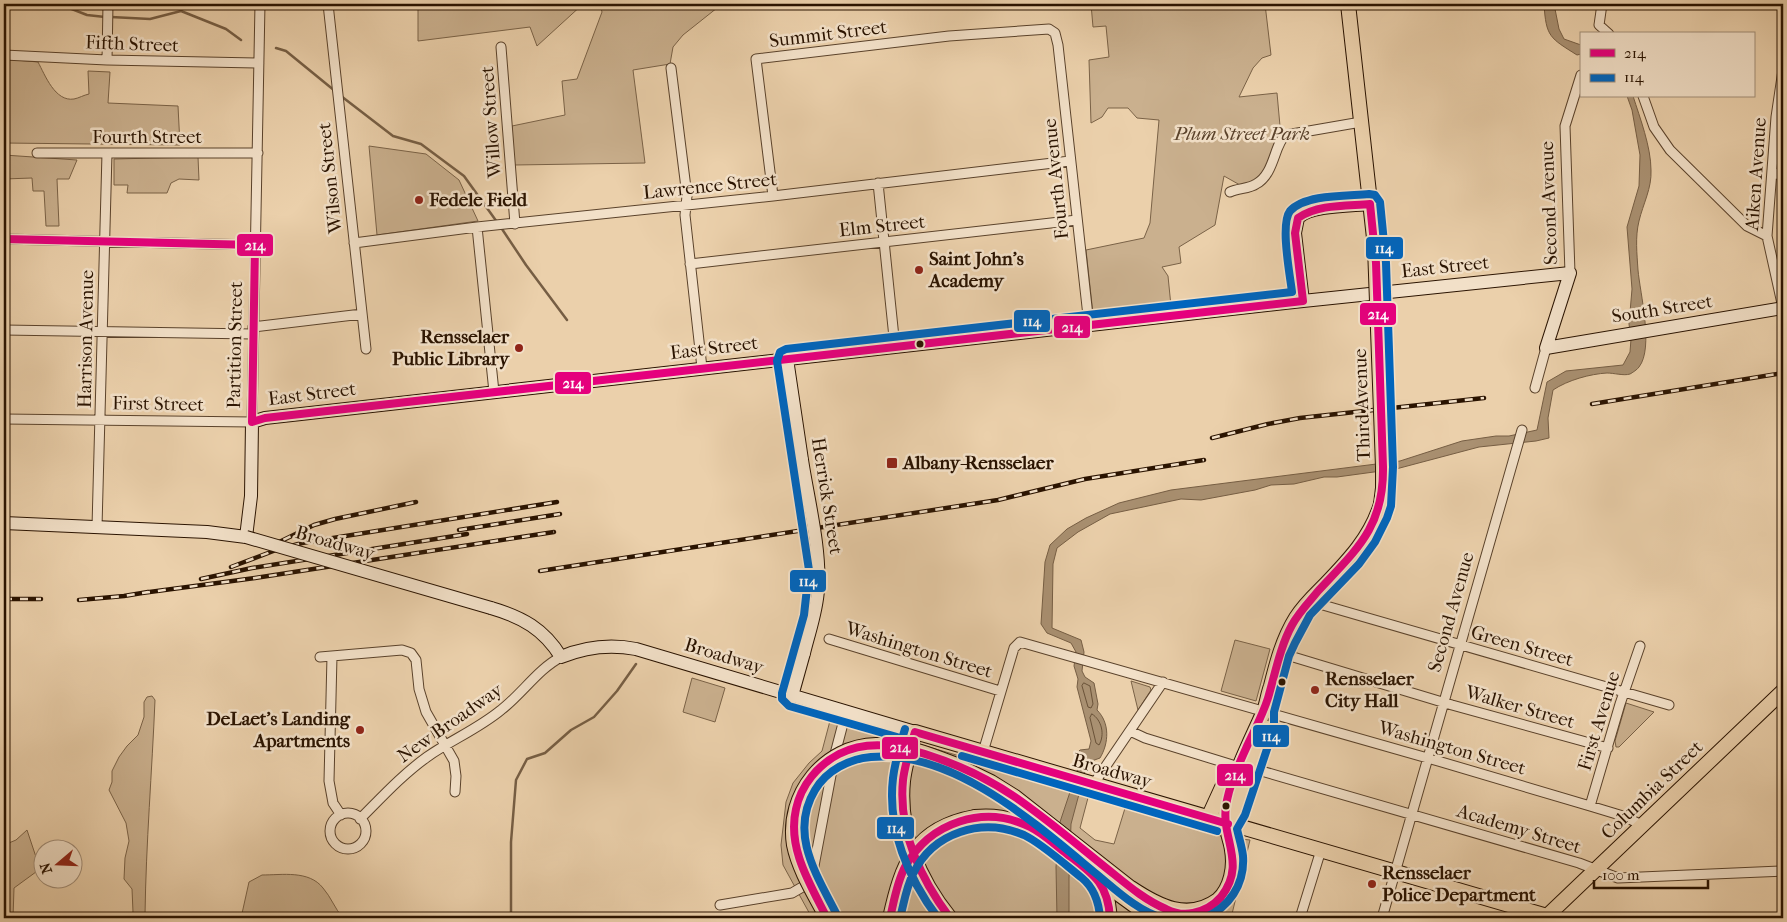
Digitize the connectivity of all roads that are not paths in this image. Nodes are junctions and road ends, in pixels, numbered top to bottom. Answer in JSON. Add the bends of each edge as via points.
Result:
{"nodes":[{"id":1,"x":108,"y":4,"type":"edge"},
{"id":2,"x":260,"y":4,"type":"edge"},
{"id":3,"x":328,"y":4,"type":"edge"},
{"id":4,"x":1348,"y":4,"type":"edge"},
{"id":5,"x":1602,"y":4,"type":"edge"},
{"id":6,"x":1599,"y":25,"type":"junction"},
{"id":7,"x":1052,"y":30,"type":"joint"},
{"id":8,"x":1595,"y":32,"type":"edge"},
{"id":9,"x":1607,"y":32,"type":"edge"},
{"id":10,"x":501,"y":47,"type":"dead end"},
{"id":11,"x":4,"y":55,"type":"edge"},
{"id":12,"x":107,"y":60,"type":"junction"},
{"id":13,"x":259,"y":63,"type":"junction"},
{"id":14,"x":671,"y":68,"type":"dead end"},
{"id":15,"x":1783,"y":70,"type":"edge"},
{"id":16,"x":1580,"y":77,"type":"edge"},
{"id":17,"x":1644,"y":98,"type":"edge"},
{"id":18,"x":1361,"y":122,"type":"junction"},
{"id":19,"x":258,"y":152,"type":"junction"},
{"id":20,"x":37,"y":153,"type":"dead end"},
{"id":21,"x":107,"y":153,"type":"junction"},
{"id":22,"x":1070,"y":161,"type":"junction"},
{"id":23,"x":1783,"y":173,"type":"edge"},
{"id":24,"x":1772,"y":175,"type":"junction"},
{"id":25,"x":878,"y":184,"type":"junction"},
{"id":26,"x":1230,"y":192,"type":"dead end"},
{"id":27,"x":773,"y":196,"type":"junction"},
{"id":28,"x":686,"y":204,"type":"junction"},
{"id":29,"x":1370,"y":204,"type":"junction"},
{"id":30,"x":1077,"y":220,"type":"junction"},
{"id":31,"x":511,"y":224,"type":"junction"},
{"id":32,"x":477,"y":227,"type":"junction"},
{"id":33,"x":1767,"y":236,"type":"junction"},
{"id":34,"x":4,"y":240,"type":"edge"},
{"id":35,"x":105,"y":242,"type":"junction"},
{"id":36,"x":884,"y":242,"type":"junction"},
{"id":37,"x":354,"y":243,"type":"junction"},
{"id":38,"x":255,"y":245,"type":"junction"},
{"id":39,"x":690,"y":264,"type":"junction"},
{"id":40,"x":1570,"y":273,"type":"junction"},
{"id":41,"x":1303,"y":301,"type":"junction"},
{"id":42,"x":1783,"y":308,"type":"edge"},
{"id":43,"x":362,"y":314,"type":"junction"},
{"id":44,"x":1089,"y":325,"type":"junction"},
{"id":45,"x":4,"y":330,"type":"edge"},
{"id":46,"x":253,"y":331,"type":"junction"},
{"id":47,"x":102,"y":332,"type":"junction"},
{"id":48,"x":895,"y":347,"type":"junction"},
{"id":49,"x":366,"y":348,"type":"dead end"},
{"id":50,"x":1546,"y":348,"type":"junction"},
{"id":51,"x":787,"y":359,"type":"junction"},
{"id":52,"x":702,"y":368,"type":"junction"},
{"id":53,"x":1535,"y":388,"type":"dead end"},
{"id":54,"x":494,"y":392,"type":"junction"},
{"id":55,"x":4,"y":419,"type":"edge"},
{"id":56,"x":100,"y":420,"type":"junction"},
{"id":57,"x":252,"y":422,"type":"junction"},
{"id":58,"x":1522,"y":430,"type":"dead end"},
{"id":59,"x":4,"y":523,"type":"edge"},
{"id":60,"x":97,"y":527,"type":"junction"},
{"id":61,"x":246,"y":537,"type":"junction"},
{"id":62,"x":1309,"y":601,"type":"junction"},
{"id":63,"x":829,"y":639,"type":"dead end"},
{"id":64,"x":1462,"y":645,"type":"junction"},
{"id":65,"x":1640,"y":646,"type":"dead end"},
{"id":66,"x":1280,"y":653,"type":"junction"},
{"id":67,"x":332,"y":656,"type":"junction"},
{"id":68,"x":320,"y":657,"type":"dead end"},
{"id":69,"x":561,"y":657,"type":"junction"},
{"id":70,"x":1164,"y":682,"type":"junction"},
{"id":71,"x":1000,"y":691,"type":"junction"},
{"id":72,"x":1783,"y":691,"type":"edge"},
{"id":73,"x":1624,"y":692,"type":"junction"},
{"id":74,"x":792,"y":696,"type":"junction"},
{"id":75,"x":1445,"y":703,"type":"junction"},
{"id":76,"x":1669,"y":705,"type":"dead end"},
{"id":77,"x":1264,"y":711,"type":"junction"},
{"id":78,"x":846,"y":712,"type":"junction"},
{"id":79,"x":1130,"y":731,"type":"junction"},
{"id":80,"x":915,"y":732,"type":"junction"},
{"id":81,"x":445,"y":745,"type":"junction"},
{"id":82,"x":1608,"y":748,"type":"junction"},
{"id":83,"x":983,"y":752,"type":"junction"},
{"id":84,"x":1429,"y":758,"type":"junction"},
{"id":85,"x":1245,"y":767,"type":"junction"},
{"id":86,"x":1092,"y":784,"type":"junction"},
{"id":87,"x":455,"y":792,"type":"dead end"},
{"id":88,"x":1590,"y":806,"type":"junction"},
{"id":89,"x":1413,"y":814,"type":"junction"},
{"id":90,"x":341,"y":815,"type":"junction"},
{"id":91,"x":1208,"y":818,"type":"junction"},
{"id":92,"x":360,"y":819,"type":"junction"},
{"id":93,"x":1228,"y":824,"type":"junction"},
{"id":94,"x":1642,"y":825,"type":"junction"},
{"id":95,"x":1321,"y":850,"type":"junction"},
{"id":96,"x":1595,"y":870,"type":"junction"},
{"id":97,"x":1783,"y":871,"type":"edge"},
{"id":98,"x":1100,"y":872,"type":"junction"},
{"id":99,"x":1396,"y":872,"type":"junction"},
{"id":100,"x":1131,"y":888,"type":"junction"},
{"id":101,"x":720,"y":905,"type":"dead end"},
{"id":102,"x":827,"y":918,"type":"edge"},
{"id":103,"x":890,"y":918,"type":"edge"},
{"id":104,"x":950,"y":918,"type":"edge"},
{"id":105,"x":1110,"y":918,"type":"edge"},
{"id":106,"x":1151,"y":918,"type":"edge"},
{"id":107,"x":1166,"y":918,"type":"edge"},
{"id":108,"x":1300,"y":918,"type":"edge"},
{"id":109,"x":1382,"y":918,"type":"edge"},
{"id":110,"x":1548,"y":918,"type":"edge"}],
"edges":[{"from":1,"to":12,"type":"street"},
{"from":2,"to":13,"type":"street","name":"Partition Street"},
{"from":3,"to":37,"type":"street","name":"Wilson Street"},
{"from":4,"to":18,"type":"main road","name":"Third Avenue"},
{"from":5,"to":6,"type":"street"},
{"from":6,"to":8,"type":"street"},
{"from":6,"to":9,"type":"street"},
{"from":7,"to":22,"type":"street","name":"Fourth Avenue","via":[[1058,45]]},
{"from":7,"to":27,"type":"street","name":"Summit Street","via":[[949,36],[756,59]]},
{"from":10,"to":31,"type":"street","name":"Willow Street"},
{"from":11,"to":12,"type":"street","name":"Fifth Street"},
{"from":12,"to":13,"type":"street","name":"Fifth Street"},
{"from":13,"to":19,"type":"street","name":"Partition Street"},
{"from":14,"to":28,"type":"street"},
{"from":15,"to":24,"type":"street","name":"Aiken Avenue"},
{"from":16,"to":40,"type":"street","name":"Second Avenue","via":[[1565,126]]},
{"from":17,"to":33,"type":"street","via":[[1654,127],[1670,150],[1747,226]]},
{"from":18,"to":26,"type":"street","via":[[1282,137],[1263,178],[1256,184]]},
{"from":18,"to":29,"type":"main road","name":"Third Avenue"},
{"from":19,"to":21,"type":"street","name":"Fourth Street"},
{"from":19,"to":38,"type":"street","name":"Partition Street"},
{"from":20,"to":21,"type":"street","name":"Fourth Street"},
{"from":21,"to":35,"type":"street","name":"Harrison Avenue"},
{"from":22,"to":25,"type":"street","name":"Lawrence Street"},
{"from":22,"to":30,"type":"street","name":"Fourth Avenue"},
{"from":23,"to":24,"type":"street"},
{"from":24,"to":33,"type":"street","name":"Aiken Avenue"},
{"from":25,"to":27,"type":"street","name":"Lawrence Street"},
{"from":25,"to":36,"type":"street"},
{"from":27,"to":28,"type":"street","name":"Lawrence Street"},
{"from":28,"to":31,"type":"street","name":"Lawrence Street"},
{"from":28,"to":39,"type":"street"},
{"from":29,"to":41,"type":"street","via":[[1315,210],[1298,218],[1294,233]]},
{"from":29,"to":62,"type":"main road","name":"Third Avenue","bridge":true,"via":[[1375,247],[1383,488],[1373,525],[1359,548]]},
{"from":30,"to":36,"type":"street","name":"Elm Street"},
{"from":30,"to":44,"type":"street","name":"Fourth Avenue"},
{"from":31,"to":32,"type":"street","name":"Lawrence Street"},
{"from":32,"to":37,"type":"street","name":"Lawrence Street"},
{"from":32,"to":54,"type":"street"},
{"from":33,"to":42,"type":"street","name":"Aiken Avenue"},
{"from":34,"to":35,"type":"street"},
{"from":35,"to":38,"type":"street"},
{"from":35,"to":47,"type":"street","name":"Harrison Avenue"},
{"from":36,"to":39,"type":"street","name":"Elm Street"},
{"from":36,"to":48,"type":"street"},
{"from":37,"to":43,"type":"street","name":"Wilson Street"},
{"from":38,"to":46,"type":"street","name":"Partition Street"},
{"from":39,"to":52,"type":"street"},
{"from":40,"to":41,"type":"street","name":"East Street"},
{"from":40,"to":50,"type":"street","name":"Second Avenue"},
{"from":41,"to":44,"type":"street","name":"East Street"},
{"from":42,"to":50,"type":"street","name":"South Street"},
{"from":43,"to":46,"type":"street"},
{"from":43,"to":49,"type":"street","name":"Wilson Street"},
{"from":44,"to":48,"type":"street","name":"East Street"},
{"from":45,"to":47,"type":"street"},
{"from":46,"to":47,"type":"street"},
{"from":46,"to":57,"type":"street","name":"Partition Street"},
{"from":47,"to":56,"type":"street","name":"Harrison Avenue"},
{"from":48,"to":51,"type":"street","name":"East Street"},
{"from":50,"to":53,"type":"street","name":"Second Avenue"},
{"from":51,"to":52,"type":"street","name":"East Street"},
{"from":51,"to":74,"type":"street","name":"Herrick Street","bridge":true,"via":[[819,578],[816,609]]},
{"from":52,"to":54,"type":"street","name":"East Street"},
{"from":54,"to":57,"type":"street","name":"East Street"},
{"from":55,"to":56,"type":"street","name":"First Street"},
{"from":56,"to":57,"type":"street","name":"First Street"},
{"from":56,"to":60,"type":"street","name":"Harrison Avenue"},
{"from":57,"to":61,"type":"street","name":"Partition Street","via":[[251,496]]},
{"from":58,"to":64,"type":"street","name":"Second Avenue"},
{"from":59,"to":60,"type":"street","name":"Broadway"},
{"from":60,"to":61,"type":"street","name":"Broadway"},
{"from":61,"to":69,"type":"street","name":"Broadway","bridge":true,"via":[[513,615],[549,640]]},
{"from":62,"to":64,"type":"street","name":"Green Street"},
{"from":62,"to":66,"type":"main road","name":"Third Avenue","via":[[1291,628]]},
{"from":63,"to":71,"type":"street","name":"Washington Street"},
{"from":64,"to":73,"type":"street","name":"Green Street"},
{"from":64,"to":75,"type":"street","name":"Second Avenue"},
{"from":65,"to":73,"type":"street","name":"First Avenue"},
{"from":66,"to":75,"type":"street","name":"Walker Street"},
{"from":66,"to":77,"type":"main road","name":"Third Avenue"},
{"from":67,"to":68,"type":"street"},
{"from":67,"to":81,"type":"street","via":[[402,650],[411,653],[416,660],[418,684],[426,712]]},
{"from":67,"to":90,"type":"street","via":[[329,781],[333,803]]},
{"from":69,"to":74,"type":"street","name":"Broadway","via":[[596,647],[626,647]]},
{"from":69,"to":81,"type":"street","name":"New Broadway","via":[[496,715]]},
{"from":70,"to":71,"type":"street","name":"Washington Street","via":[[1020,642],[1014,648]]},
{"from":70,"to":77,"type":"street","name":"Washington Street"},
{"from":70,"to":79,"type":"street"},
{"from":71,"to":83,"type":"street"},
{"from":72,"to":94,"type":"main road","name":"Columbia Street"},
{"from":73,"to":76,"type":"street","name":"Green Street"},
{"from":73,"to":82,"type":"street","name":"First Avenue"},
{"from":74,"to":78,"type":"street","name":"Broadway"},
{"from":75,"to":82,"type":"street","name":"Walker Street"},
{"from":75,"to":84,"type":"street","name":"Second Avenue"},
{"from":77,"to":84,"type":"street","name":"Washington Street"},
{"from":77,"to":85,"type":"main road","name":"Third Avenue"},
{"from":78,"to":80,"type":"street","name":"Broadway"},
{"from":78,"to":101,"type":"street","via":[[811,882],[792,893]]},
{"from":79,"to":85,"type":"street","name":"Academy Street"},
{"from":79,"to":86,"type":"street"},
{"from":80,"to":83,"type":"main road","name":"Broadway"},
{"from":80,"to":104,"type":"main road","via":[[903,782],[906,831],[920,871]]},
{"from":81,"to":87,"type":"street","via":[[455,766]]},
{"from":81,"to":92,"type":"street","name":"New Broadway","via":[[399,779]]},
{"from":82,"to":88,"type":"street","name":"First Avenue"},
{"from":83,"to":86,"type":"main road","name":"Broadway"},
{"from":84,"to":88,"type":"street","name":"Washington Street"},
{"from":84,"to":89,"type":"street","name":"Second Avenue"},
{"from":85,"to":89,"type":"street","name":"Academy Street"},
{"from":85,"to":91,"type":"main road","via":[[1224,783]]},
{"from":85,"to":93,"type":"main road","name":"Third Avenue","via":[[1236,812]]},
{"from":86,"to":91,"type":"main road","name":"Broadway"},
{"from":88,"to":94,"type":"street","name":"Washington Street"},
{"from":89,"to":96,"type":"street","name":"Academy Street"},
{"from":89,"to":99,"type":"street","name":"Second Avenue"},
{"from":90,"to":92,"type":"street","via":[[351,814]]},
{"from":90,"to":92,"type":"street","via":[[333,821],[331,832],[335,843],[345,849],[358,846],[364,840],[365,828]]},
{"from":91,"to":93,"type":"main road","name":"Broadway"},
{"from":93,"to":95,"type":"main road","name":"Broadway"},
{"from":93,"to":100,"type":"main road","via":[[1233,870],[1221,898],[1212,905],[1194,913],[1173,912]]},
{"from":94,"to":96,"type":"main road","name":"Columbia Street"},
{"from":95,"to":99,"type":"main road","name":"Broadway"},
{"from":95,"to":108,"type":"street"},
{"from":96,"to":97,"type":"street","name":"Academy Street","via":[[1618,878]]},
{"from":96,"to":110,"type":"main road","name":"Columbia Street"},
{"from":98,"to":100,"type":"main road"},
{"from":98,"to":102,"type":"main road","bridge":true,"via":[[1026,804],[966,769],[901,747],[861,746],[836,756],[819,769],[803,791],[794,816],[798,857]]},
{"from":98,"to":103,"type":"main road","bridge":true,"via":[[1028,826],[996,816],[969,818],[943,827],[917,849],[900,878]]},
{"from":98,"to":105,"type":"main road"},
{"from":98,"to":106,"type":"main road"},
{"from":99,"to":109,"type":"street","name":"Second Avenue"},
{"from":99,"to":110,"type":"main road","name":"Broadway"},
{"from":100,"to":107,"type":"main road"}]}
